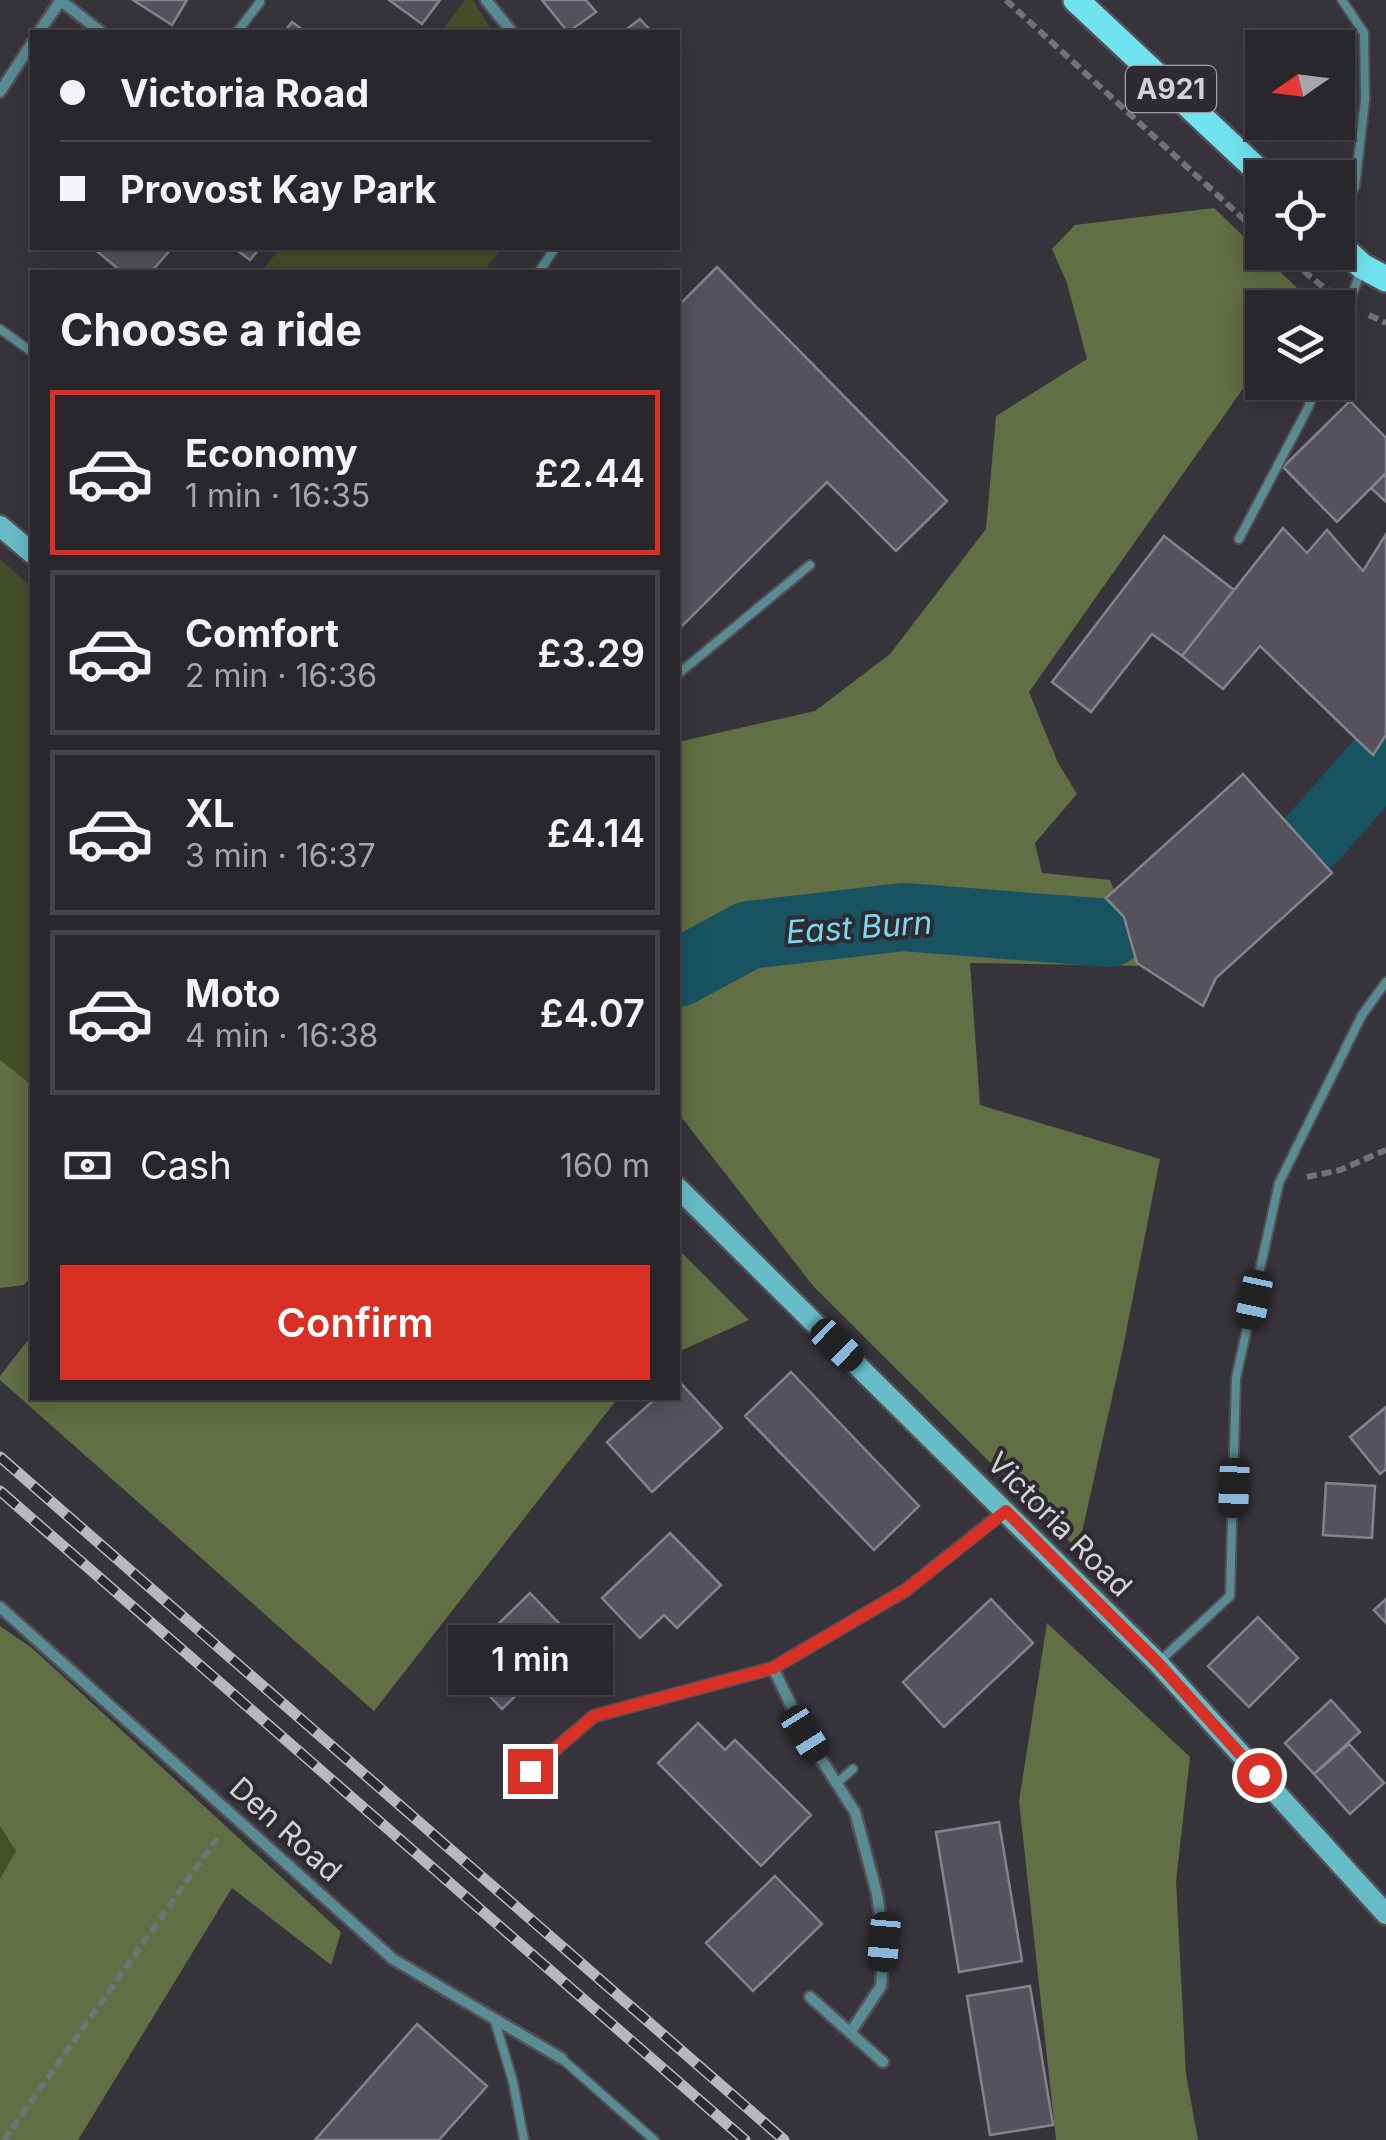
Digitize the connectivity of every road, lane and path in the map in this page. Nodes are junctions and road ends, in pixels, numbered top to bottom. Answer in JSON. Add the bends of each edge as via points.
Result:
{"nodes":[{"id":1,"x":60,"y":0,"type":"edge"},
{"id":2,"x":486,"y":0,"type":"edge"},
{"id":3,"x":1006,"y":0,"type":"edge"},
{"id":4,"x":1076,"y":0,"type":"edge"},
{"id":5,"x":1342,"y":0,"type":"edge"},
{"id":6,"x":260,"y":2,"type":"edge"},
{"id":7,"x":40,"y":30,"type":"edge"},
{"id":8,"x":98,"y":30,"type":"edge"},
{"id":9,"x":239,"y":30,"type":"edge"},
{"id":10,"x":510,"y":30,"type":"edge"},
{"id":11,"x":30,"y":46,"type":"edge"},
{"id":12,"x":0,"y":92,"type":"edge"},
{"id":13,"x":1247,"y":160,"type":"edge"},
{"id":14,"x":1355,"y":187,"type":"edge"},
{"id":15,"x":1245,"y":220,"type":"edge"},
{"id":16,"x":1355,"y":260,"type":"edge"},
{"id":17,"x":1362,"y":266,"type":"junction"},
{"id":18,"x":1386,"y":279,"type":"edge"},
{"id":19,"x":1354,"y":290,"type":"edge"},
{"id":20,"x":0,"y":329,"type":"edge"},
{"id":21,"x":30,"y":351,"type":"edge"},
{"id":22,"x":1309,"y":400,"type":"edge"},
{"id":23,"x":0,"y":526,"type":"edge"},
{"id":24,"x":1239,"y":539,"type":"dead end"},
{"id":25,"x":30,"y":550,"type":"edge"},
{"id":26,"x":810,"y":565,"type":"dead end"},
{"id":27,"x":680,"y":672,"type":"edge"},
{"id":28,"x":1386,"y":982,"type":"edge"},
{"id":29,"x":1386,"y":1150,"type":"edge"},
{"id":30,"x":1340,"y":1170,"type":"dead end"},
{"id":31,"x":680,"y":1190,"type":"edge"},
{"id":32,"x":1006,"y":1511,"type":"junction"},
{"id":33,"x":0,"y":1606,"type":"edge"},
{"id":34,"x":1158,"y":1663,"type":"junction"},
{"id":35,"x":773,"y":1668,"type":"junction"},
{"id":36,"x":853,"y":1769,"type":"dead end"},
{"id":37,"x":530,"y":1771,"type":"dead end"},
{"id":38,"x":836,"y":1784,"type":"junction"},
{"id":39,"x":233,"y":1815,"type":"junction"},
{"id":40,"x":1386,"y":1914,"type":"edge"},
{"id":41,"x":810,"y":1998,"type":"dead end"},
{"id":42,"x":494,"y":2018,"type":"junction"},
{"id":43,"x":850,"y":2032,"type":"junction"},
{"id":44,"x":561,"y":2058,"type":"joint"},
{"id":45,"x":883,"y":2062,"type":"dead end"},
{"id":46,"x":4,"y":2140,"type":"edge"},
{"id":47,"x":524,"y":2140,"type":"edge"},
{"id":48,"x":654,"y":2140,"type":"edge"}],
"edges":[{"from":1,"to":7,"type":"street"},
{"from":1,"to":8,"type":"street"},
{"from":2,"to":10,"type":"street"},
{"from":3,"to":15,"type":"path"},
{"from":4,"to":13,"type":"main road","number":"A921"},
{"from":5,"to":14,"type":"lane","via":[[1364,33]]},
{"from":6,"to":9,"type":"lane"},
{"from":11,"to":12,"type":"street"},
{"from":16,"to":17,"type":"main road"},
{"from":17,"to":18,"type":"main road"},
{"from":17,"to":19,"type":"lane"},
{"from":20,"to":21,"type":"lane"},
{"from":22,"to":24,"type":"lane"},
{"from":23,"to":25,"type":"main road"},
{"from":26,"to":27,"type":"lane"},
{"from":28,"to":34,"type":"lane","via":[[1362,1015],[1279,1184],[1236,1378],[1230,1596]]},
{"from":29,"to":30,"type":"path"},
{"from":31,"to":32,"type":"main road","name":"Victoria Road"},
{"from":32,"to":34,"type":"main road","name":"Victoria Road"},
{"from":32,"to":35,"type":"street","via":[[906,1590]]},
{"from":33,"to":39,"type":"street","name":"Den Road"},
{"from":34,"to":40,"type":"main road","name":"Victoria Road"},
{"from":35,"to":37,"type":"street","via":[[594,1716]]},
{"from":35,"to":38,"type":"street"},
{"from":36,"to":38,"type":"lane"},
{"from":38,"to":43,"type":"street","via":[[866,1844],[884,1942],[881,1986]]},
{"from":39,"to":42,"type":"street","name":"Den Road","via":[[393,1959]]},
{"from":39,"to":46,"type":"path"},
{"from":41,"to":43,"type":"street"},
{"from":42,"to":44,"type":"street","name":"Den Road"},
{"from":42,"to":47,"type":"lane"},
{"from":43,"to":45,"type":"street"},
{"from":44,"to":48,"type":"lane"}]}
